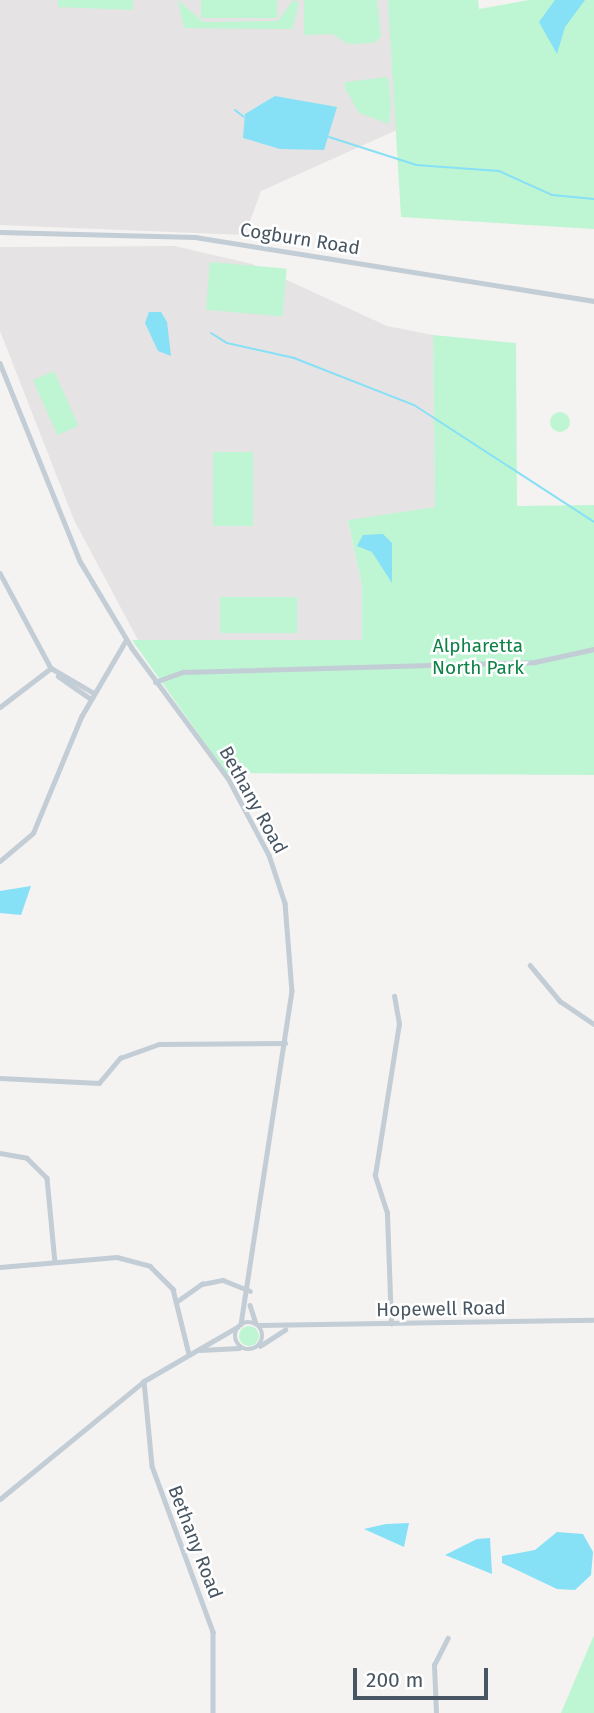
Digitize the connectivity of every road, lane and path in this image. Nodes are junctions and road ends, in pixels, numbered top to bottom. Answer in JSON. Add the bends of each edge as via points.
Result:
{"nodes":[{"id":1,"x":0,"y":232,"type":"edge"},
{"id":2,"x":594,"y":301,"type":"edge"},
{"id":3,"x":0,"y":363,"type":"edge"},
{"id":4,"x":0,"y":573,"type":"edge"},
{"id":5,"x":126,"y":640,"type":"junction"},
{"id":6,"x":594,"y":649,"type":"edge"},
{"id":7,"x":53,"y":671,"type":"junction"},
{"id":8,"x":155,"y":682,"type":"junction"},
{"id":9,"x":94,"y":693,"type":"junction"},
{"id":10,"x":91,"y":699,"type":"junction"},
{"id":11,"x":0,"y":707,"type":"edge"},
{"id":12,"x":0,"y":861,"type":"edge"},
{"id":13,"x":530,"y":965,"type":"dead end"},
{"id":14,"x":394,"y":996,"type":"dead end"},
{"id":15,"x":594,"y":1024,"type":"edge"},
{"id":16,"x":285,"y":1044,"type":"junction"},
{"id":17,"x":0,"y":1078,"type":"edge"},
{"id":18,"x":0,"y":1153,"type":"edge"},
{"id":19,"x":55,"y":1262,"type":"junction"},
{"id":20,"x":0,"y":1267,"type":"edge"},
{"id":21,"x":250,"y":1291,"type":"junction"},
{"id":22,"x":249,"y":1300,"type":"junction"},
{"id":23,"x":176,"y":1302,"type":"junction"},
{"id":24,"x":594,"y":1320,"type":"edge"},
{"id":25,"x":391,"y":1324,"type":"junction"},
{"id":26,"x":258,"y":1325,"type":"junction"},
{"id":27,"x":239,"y":1326,"type":"junction"},
{"id":28,"x":289,"y":1328,"type":"junction"},
{"id":29,"x":259,"y":1347,"type":"junction"},
{"id":30,"x":241,"y":1349,"type":"junction"},
{"id":31,"x":195,"y":1351,"type":"junction"},
{"id":32,"x":189,"y":1354,"type":"junction"},
{"id":33,"x":144,"y":1381,"type":"junction"},
{"id":34,"x":0,"y":1499,"type":"edge"},
{"id":35,"x":448,"y":1638,"type":"dead end"},
{"id":36,"x":213,"y":1713,"type":"edge"},
{"id":37,"x":436,"y":1713,"type":"edge"}],
"edges":[{"from":1,"to":2,"type":"street","name":"Cogburn Road","via":[[195,237]]},
{"from":3,"to":5,"type":"street","name":"Bethany Road","via":[[64,527]]},
{"from":4,"to":7,"type":"street"},
{"from":5,"to":8,"type":"street","name":"Bethany Road"},
{"from":5,"to":9,"type":"street"},
{"from":6,"to":8,"type":"street","via":[[535,662],[183,672]]},
{"from":7,"to":9,"type":"street"},
{"from":7,"to":10,"type":"street"},
{"from":7,"to":11,"type":"street"},
{"from":8,"to":16,"type":"street","name":"Bethany Road","via":[[220,765],[276,871],[292,953]]},
{"from":9,"to":10,"type":"street"},
{"from":10,"to":12,"type":"street","via":[[33,833]]},
{"from":13,"to":15,"type":"street","via":[[560,1001]]},
{"from":14,"to":25,"type":"street","via":[[399,1024],[375,1175],[387,1213]]},
{"from":16,"to":17,"type":"street","via":[[159,1044],[120,1058],[99,1083]]},
{"from":16,"to":21,"type":"street","name":"Bethany Road"},
{"from":18,"to":19,"type":"street","via":[[27,1158],[47,1178]]},
{"from":19,"to":20,"type":"street"},
{"from":19,"to":23,"type":"street","via":[[117,1257],[144,1263],[166,1277]]},
{"from":21,"to":22,"type":"street","name":"Bethany Road"},
{"from":21,"to":23,"type":"street","via":[[223,1280],[202,1284]]},
{"from":22,"to":26,"type":"street","name":"Bethany Road"},
{"from":22,"to":27,"type":"street","name":"Bethany Road"},
{"from":23,"to":32,"type":"street"},
{"from":24,"to":25,"type":"street","name":"Hopewell Road"},
{"from":25,"to":28,"type":"street","name":"Hopewell Road"},
{"from":26,"to":27,"type":"street","name":"Hopewell Road"},
{"from":26,"to":28,"type":"street","name":"Hopewell Road"},
{"from":26,"to":29,"type":"street","name":"Bethany Road"},
{"from":27,"to":30,"type":"street"},
{"from":27,"to":31,"type":"street"},
{"from":28,"to":29,"type":"street"},
{"from":29,"to":30,"type":"street"},
{"from":30,"to":31,"type":"street"},
{"from":31,"to":32,"type":"street"},
{"from":32,"to":33,"type":"street"},
{"from":33,"to":34,"type":"street"},
{"from":33,"to":36,"type":"street","name":"Bethany Road","via":[[152,1465],[213,1632]]},
{"from":35,"to":37,"type":"street","via":[[433,1665]]}]}
